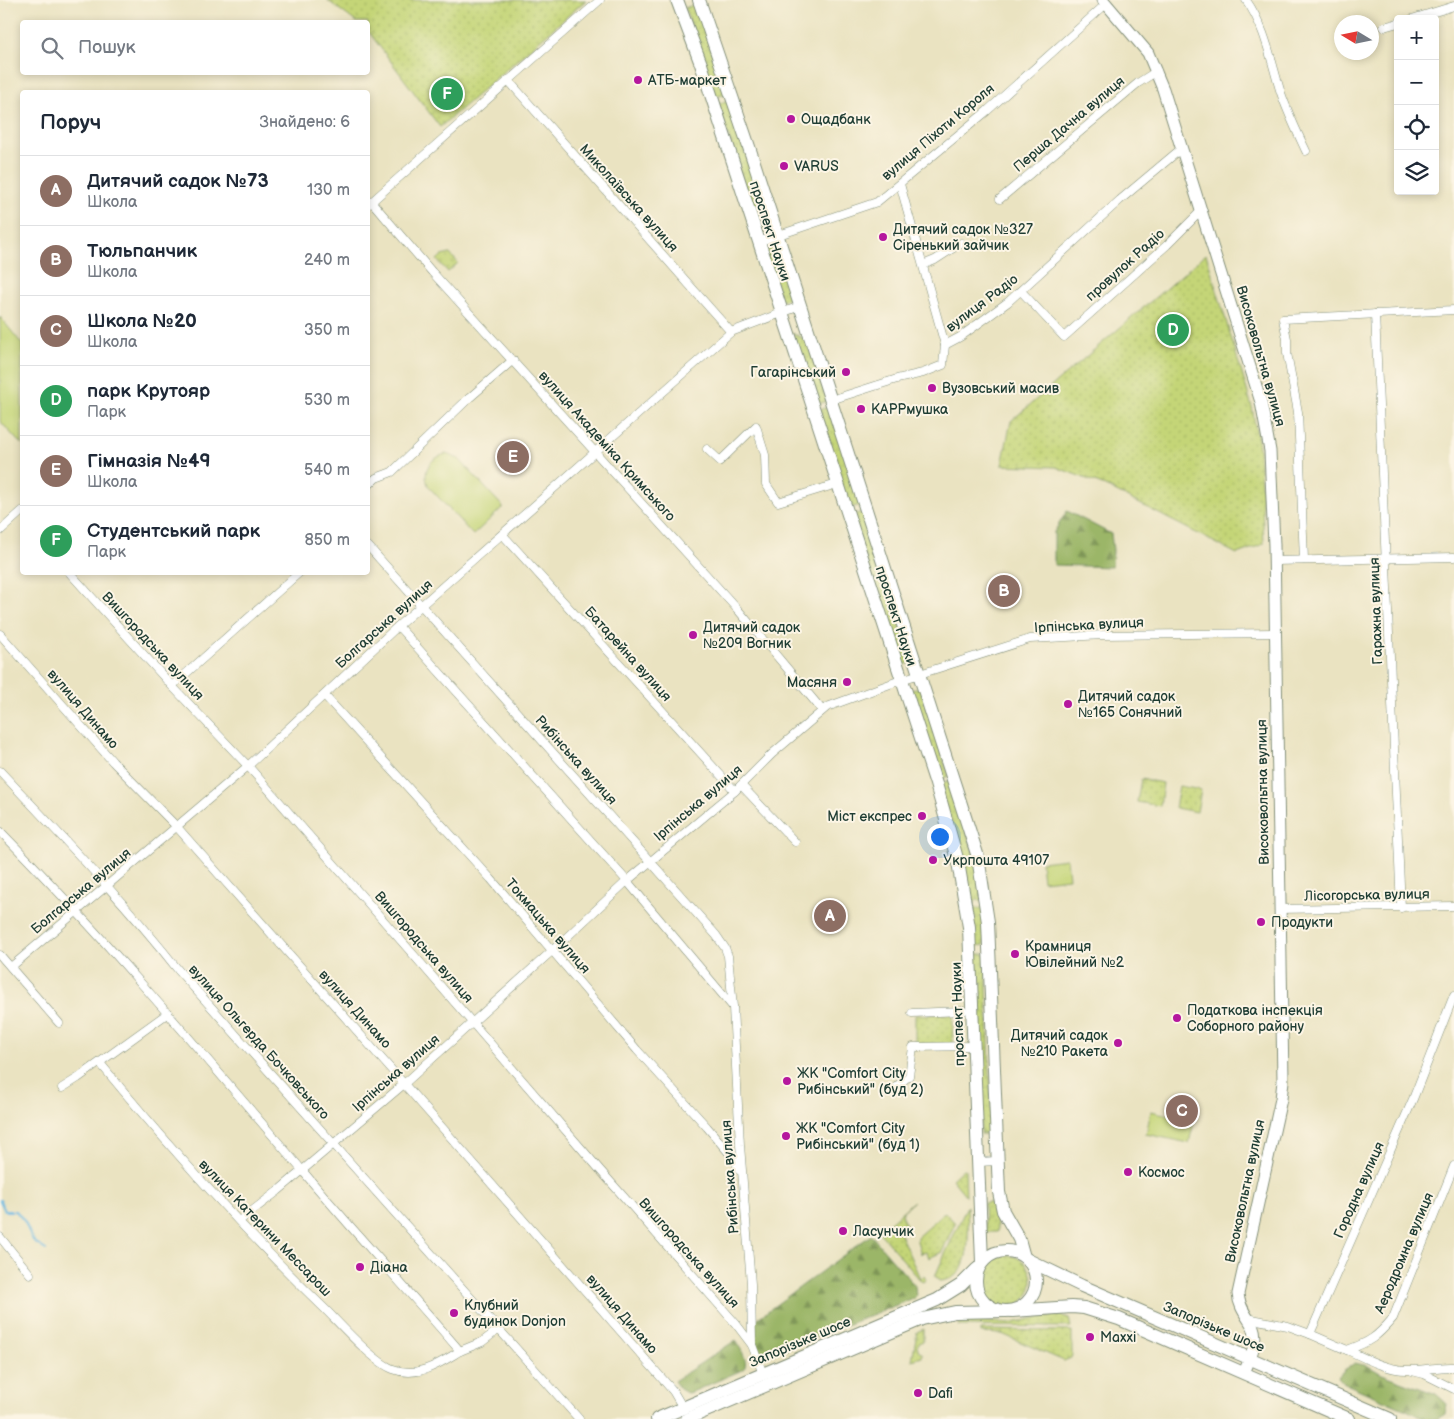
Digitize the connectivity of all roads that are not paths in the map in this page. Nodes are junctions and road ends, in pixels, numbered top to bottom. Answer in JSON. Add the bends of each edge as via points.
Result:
{"nodes":[{"id":1,"x":600,"y":0,"type":"edge"},
{"id":2,"x":677,"y":0,"type":"edge"},
{"id":3,"x":699,"y":0,"type":"edge"},
{"id":4,"x":1246,"y":0,"type":"edge"},
{"id":5,"x":1107,"y":1,"type":"edge"},
{"id":6,"x":1454,"y":6,"type":"edge"},
{"id":7,"x":1425,"y":15,"type":"edge"},
{"id":8,"x":1394,"y":24,"type":"edge"},
{"id":9,"x":1384,"y":27,"type":"dead end"},
{"id":10,"x":1157,"y":71,"type":"junction"},
{"id":11,"x":508,"y":80,"type":"junction"},
{"id":12,"x":1182,"y":148,"type":"junction"},
{"id":13,"x":1306,"y":150,"type":"dead end"},
{"id":14,"x":900,"y":184,"type":"junction"},
{"id":15,"x":1000,"y":199,"type":"dead end"},
{"id":16,"x":370,"y":202,"type":"edge"},
{"id":17,"x":370,"y":204,"type":"edge"},
{"id":18,"x":1202,"y":210,"type":"junction"},
{"id":19,"x":778,"y":236,"type":"junction"},
{"id":20,"x":758,"y":242,"type":"junction"},
{"id":21,"x":961,"y":243,"type":"dead end"},
{"id":22,"x":923,"y":265,"type":"junction"},
{"id":23,"x":1021,"y":291,"type":"junction"},
{"id":24,"x":800,"y":306,"type":"junction"},
{"id":25,"x":1454,"y":310,"type":"edge"},
{"id":26,"x":781,"y":312,"type":"junction"},
{"id":27,"x":1375,"y":314,"type":"junction"},
{"id":28,"x":731,"y":332,"type":"junction"},
{"id":29,"x":945,"y":345,"type":"junction"},
{"id":30,"x":513,"y":360,"type":"junction"},
{"id":31,"x":830,"y":400,"type":"junction"},
{"id":32,"x":707,"y":449,"type":"dead end"},
{"id":33,"x":595,"y":452,"type":"junction"},
{"id":34,"x":370,"y":484,"type":"edge"},
{"id":35,"x":837,"y":484,"type":"junction"},
{"id":36,"x":20,"y":516,"type":"edge"},
{"id":37,"x":0,"y":531,"type":"edge"},
{"id":38,"x":503,"y":535,"type":"junction"},
{"id":39,"x":370,"y":548,"type":"edge"},
{"id":40,"x":1387,"y":558,"type":"junction"},
{"id":41,"x":1454,"y":558,"type":"edge"},
{"id":42,"x":1304,"y":560,"type":"junction"},
{"id":43,"x":1274,"y":561,"type":"junction"},
{"id":44,"x":72,"y":575,"type":"edge"},
{"id":45,"x":297,"y":575,"type":"edge"},
{"id":46,"x":422,"y":607,"type":"junction"},
{"id":47,"x":398,"y":626,"type":"junction"},
{"id":48,"x":1276,"y":633,"type":"junction"},
{"id":49,"x":0,"y":634,"type":"edge"},
{"id":50,"x":920,"y":674,"type":"junction"},
{"id":51,"x":901,"y":680,"type":"junction"},
{"id":52,"x":172,"y":686,"type":"junction"},
{"id":53,"x":325,"y":696,"type":"junction"},
{"id":54,"x":822,"y":710,"type":"junction"},
{"id":55,"x":248,"y":766,"type":"junction"},
{"id":56,"x":0,"y":771,"type":"edge"},
{"id":57,"x":741,"y":785,"type":"junction"},
{"id":58,"x":735,"y":791,"type":"junction"},
{"id":59,"x":177,"y":827,"type":"junction"},
{"id":60,"x":0,"y":831,"type":"edge"},
{"id":61,"x":796,"y":842,"type":"dead end"},
{"id":62,"x":650,"y":860,"type":"junction"},
{"id":63,"x":627,"y":881,"type":"junction"},
{"id":64,"x":107,"y":885,"type":"junction"},
{"id":65,"x":1454,"y":906,"type":"edge"},
{"id":66,"x":1400,"y":908,"type":"junction"},
{"id":67,"x":1279,"y":909,"type":"junction"},
{"id":68,"x":77,"y":910,"type":"junction"},
{"id":69,"x":553,"y":950,"type":"junction"},
{"id":70,"x":0,"y":955,"type":"edge"},
{"id":71,"x":11,"y":967,"type":"junction"},
{"id":72,"x":1454,"y":995,"type":"edge"},
{"id":73,"x":733,"y":1007,"type":"junction"},
{"id":74,"x":963,"y":1011,"type":"dead end"},
{"id":75,"x":168,"y":1013,"type":"junction"},
{"id":76,"x":912,"y":1013,"type":"dead end"},
{"id":77,"x":473,"y":1022,"type":"junction"},
{"id":78,"x":59,"y":1023,"type":"dead end"},
{"id":79,"x":974,"y":1046,"type":"junction"},
{"id":80,"x":100,"y":1063,"type":"junction"},
{"id":81,"x":404,"y":1084,"type":"junction"},
{"id":82,"x":62,"y":1088,"type":"dead end"},
{"id":83,"x":893,"y":1091,"type":"dead end"},
{"id":84,"x":333,"y":1144,"type":"junction"},
{"id":85,"x":997,"y":1161,"type":"junction"},
{"id":86,"x":978,"y":1162,"type":"junction"},
{"id":87,"x":1454,"y":1166,"type":"edge"},
{"id":88,"x":302,"y":1170,"type":"junction"},
{"id":89,"x":742,"y":1179,"type":"junction"},
{"id":90,"x":239,"y":1221,"type":"junction"},
{"id":91,"x":0,"y":1237,"type":"edge"},
{"id":92,"x":1026,"y":1258,"type":"junction"},
{"id":93,"x":979,"y":1266,"type":"junction"},
{"id":94,"x":30,"y":1274,"type":"dead end"},
{"id":95,"x":1008,"y":1311,"type":"junction"},
{"id":96,"x":1247,"y":1318,"type":"junction"},
{"id":97,"x":499,"y":1329,"type":"junction"},
{"id":98,"x":1310,"y":1334,"type":"junction"},
{"id":99,"x":752,"y":1345,"type":"junction"},
{"id":100,"x":1347,"y":1350,"type":"junction"},
{"id":101,"x":460,"y":1351,"type":"junction"},
{"id":102,"x":1250,"y":1358,"type":"junction"},
{"id":103,"x":1454,"y":1367,"type":"edge"},
{"id":104,"x":1408,"y":1370,"type":"junction"},
{"id":105,"x":1244,"y":1373,"type":"junction"},
{"id":106,"x":763,"y":1374,"type":"junction"},
{"id":107,"x":1454,"y":1389,"type":"edge"},
{"id":108,"x":685,"y":1413,"type":"edge"},
{"id":109,"x":579,"y":1419,"type":"edge"},
{"id":110,"x":657,"y":1419,"type":"edge"},
{"id":111,"x":1349,"y":1419,"type":"edge"},
{"id":112,"x":1390,"y":1419,"type":"edge"}],
"edges":[{"from":1,"to":11,"type":"street"},
{"from":2,"to":20,"type":"main road","name":"проспект Науки"},
{"from":3,"to":19,"type":"main road","name":"проспект Науки"},
{"from":4,"to":13,"type":"street","via":[[1256,14],[1281,93]]},
{"from":5,"to":10,"type":"main road","name":"Високовольтна вулиця","via":[[1148,53]]},
{"from":5,"to":14,"type":"street","name":"вулиця Піхоти Короля","via":[[1029,74]]},
{"from":6,"to":7,"type":"street"},
{"from":8,"to":9,"type":"street"},
{"from":10,"to":12,"type":"main road","name":"Високовольтна вулиця"},
{"from":10,"to":15,"type":"street","name":"Перша Дачна вулиця","via":[[1138,83]]},
{"from":11,"to":16,"type":"street"},
{"from":11,"to":28,"type":"street","name":"Миколаївська вулиця"},
{"from":12,"to":18,"type":"main road","name":"Високовольтна вулиця"},
{"from":12,"to":23,"type":"street","name":"вулиця Радіо"},
{"from":14,"to":19,"type":"street","name":"вулиця Піхоти Короля","via":[[877,202]]},
{"from":14,"to":22,"type":"street"},
{"from":17,"to":30,"type":"street","name":"вулиця Академіка Кримського"},
{"from":18,"to":23,"type":"street","name":"провулок Радіо","via":[[1064,337]]},
{"from":18,"to":43,"type":"main road","name":"Високовольтна вулиця","via":[[1264,410],[1270,451]]},
{"from":19,"to":20,"type":"street","name":"вулиця Піхоти Короля"},
{"from":19,"to":24,"type":"main road","name":"проспект Науки"},
{"from":20,"to":26,"type":"main road","name":"проспект Науки"},
{"from":21,"to":22,"type":"street"},
{"from":22,"to":29,"type":"street"},
{"from":23,"to":29,"type":"street","name":"вулиця Радіо","via":[[995,313]]},
{"from":24,"to":26,"type":"street","name":"Болгарська вулиця"},
{"from":24,"to":31,"type":"main road","name":"проспект Науки"},
{"from":25,"to":27,"type":"street"},
{"from":26,"to":28,"type":"street","name":"Болгарська вулиця"},
{"from":26,"to":35,"type":"main road","name":"проспект Науки"},
{"from":27,"to":40,"type":"street","name":"Гаражна вулиця"},
{"from":27,"to":42,"type":"street","name":"Високовольтна вулиця","via":[[1283,319],[1298,412]]},
{"from":28,"to":33,"type":"street","name":"Болгарська вулиця"},
{"from":29,"to":31,"type":"street","name":"вулиця Радіо","via":[[943,365]]},
{"from":30,"to":33,"type":"street","name":"вулиця Академіка Кримського"},
{"from":30,"to":34,"type":"street","via":[[392,472]]},
{"from":31,"to":50,"type":"main road","name":"проспект Науки"},
{"from":32,"to":35,"type":"street","via":[[720,461],[756,426],[765,454],[766,484],[778,502]]},
{"from":33,"to":38,"type":"street","name":"Болгарська вулиця"},
{"from":33,"to":54,"type":"street","name":"вулиця Академіка Кримського","via":[[739,611]]},
{"from":35,"to":51,"type":"main road","name":"проспект Науки"},
{"from":36,"to":37,"type":"street"},
{"from":38,"to":46,"type":"street","name":"Болгарська вулиця"},
{"from":38,"to":58,"type":"street","name":"Батарейна вулиця"},
{"from":39,"to":46,"type":"street","name":"Рибінська вулиця"},
{"from":40,"to":41,"type":"street"},
{"from":40,"to":42,"type":"street"},
{"from":40,"to":66,"type":"street","name":"Гаражна вулиця"},
{"from":42,"to":43,"type":"street"},
{"from":43,"to":48,"type":"main road","name":"Високовольтна вулиця"},
{"from":44,"to":52,"type":"street","name":"Вишгородська вулиця"},
{"from":45,"to":52,"type":"street"},
{"from":46,"to":47,"type":"street","name":"Болгарська вулиця"},
{"from":46,"to":62,"type":"street","name":"Рибінська вулиця"},
{"from":47,"to":53,"type":"street","name":"Болгарська вулиця"},
{"from":47,"to":63,"type":"street"},
{"from":48,"to":50,"type":"street","name":"Ірпінська вулиця","via":[[1030,639]]},
{"from":48,"to":67,"type":"main road","name":"Високовольтна вулиця"},
{"from":49,"to":59,"type":"street","name":"вулиця Динамо","via":[[113,762]]},
{"from":50,"to":51,"type":"street","name":"Ірпінська вулиця"},
{"from":50,"to":85,"type":"main road","name":"проспект Науки","via":[[976,849],[986,897]]},
{"from":51,"to":54,"type":"street","name":"Ірпінська вулиця"},
{"from":51,"to":79,"type":"main road","name":"проспект Науки","via":[[936,784],[962,881],[969,927]]},
{"from":52,"to":55,"type":"street","name":"Вишгородська вулиця"},
{"from":53,"to":55,"type":"street","name":"Болгарська вулиця"},
{"from":53,"to":69,"type":"street","name":"Токмацька вулиця"},
{"from":54,"to":57,"type":"street","name":"Ірпінська вулиця"},
{"from":55,"to":59,"type":"street","name":"Болгарська вулиця"},
{"from":55,"to":77,"type":"street","name":"Вишгородська вулиця"},
{"from":56,"to":64,"type":"street","name":"вулиця Ольгерда Бочковського"},
{"from":57,"to":58,"type":"street","name":"Ірпінська вулиця"},
{"from":57,"to":61,"type":"street"},
{"from":58,"to":62,"type":"street","name":"Ірпінська вулиця"},
{"from":59,"to":64,"type":"street","name":"Болгарська вулиця"},
{"from":59,"to":81,"type":"street","name":"вулиця Динамо"},
{"from":60,"to":68,"type":"street"},
{"from":62,"to":63,"type":"street","name":"Ірпінська вулиця"},
{"from":62,"to":73,"type":"street","name":"Рибінська вулиця","via":[[725,948]]},
{"from":63,"to":69,"type":"street","name":"Ірпінська вулиця"},
{"from":63,"to":73,"type":"street"},
{"from":64,"to":68,"type":"street","name":"Болгарська вулиця"},
{"from":64,"to":84,"type":"street","name":"вулиця Ольгерда Бочковського"},
{"from":65,"to":66,"type":"street","name":"Лісогорська вулиця"},
{"from":66,"to":67,"type":"street","name":"Лісогорська вулиця"},
{"from":67,"to":96,"type":"main road","name":"Високовольтна вулиця","via":[[1283,1081],[1238,1294]]},
{"from":68,"to":71,"type":"street","name":"Болгарська вулиця"},
{"from":68,"to":75,"type":"street"},
{"from":69,"to":77,"type":"street","name":"Ірпінська вулиця"},
{"from":69,"to":89,"type":"street","name":"Токмацька вулиця","via":[[735,1160]]},
{"from":70,"to":71,"type":"street"},
{"from":71,"to":78,"type":"street"},
{"from":72,"to":98,"type":"street","name":"Городна вулиця","via":[[1413,1099]]},
{"from":73,"to":89,"type":"street","name":"Рибінська вулиця"},
{"from":74,"to":76,"type":"street"},
{"from":75,"to":80,"type":"street"},
{"from":75,"to":88,"type":"street"},
{"from":77,"to":81,"type":"street","name":"Ірпінська вулиця"},
{"from":77,"to":99,"type":"street","name":"Вишгородська вулиця"},
{"from":79,"to":83,"type":"street","via":[[913,1047],[909,1076]]},
{"from":79,"to":86,"type":"main road","name":"проспект Науки"},
{"from":80,"to":82,"type":"street"},
{"from":80,"to":90,"type":"street","name":"вулиця Катерини Мессарош","via":[[152,1126]]},
{"from":81,"to":84,"type":"street","name":"Ірпінська вулиця"},
{"from":81,"to":108,"type":"street","name":"вулиця Динамо","via":[[673,1391]]},
{"from":84,"to":88,"type":"street","name":"Ірпінська вулиця"},
{"from":84,"to":97,"type":"street","name":"вулиця Ольгерда Бочковського"},
{"from":85,"to":86,"type":"street"},
{"from":85,"to":92,"type":"main road","name":"проспект Науки","via":[[1001,1204]]},
{"from":86,"to":93,"type":"main road","name":"проспект Науки"},
{"from":87,"to":100,"type":"street","name":"Аеродромна вулиця","via":[[1393,1318],[1379,1335]]},
{"from":88,"to":90,"type":"street","name":"Ірпінська вулиця"},
{"from":88,"to":101,"type":"street"},
{"from":89,"to":99,"type":"street","name":"Рибінська вулиця","via":[[752,1284]]},
{"from":90,"to":101,"type":"street","name":"вулиця Катерини Мессарош","via":[[340,1324],[394,1370],[414,1372],[436,1366]]},
{"from":91,"to":94,"type":"street"},
{"from":92,"to":93,"type":"main road","via":[[1002,1251],[994,1253]]},
{"from":92,"to":95,"type":"main road","via":[[1033,1268],[1036,1286],[1027,1303]]},
{"from":92,"to":102,"type":"main road","name":"Запорізьке шосе","via":[[1082,1286]]},
{"from":93,"to":95,"type":"main road","via":[[976,1284],[982,1300],[989,1306]]},
{"from":93,"to":106,"type":"main road","name":"Запорізьке шосе","via":[[962,1285],[937,1300]]},
{"from":95,"to":105,"type":"main road","name":"Запорізьке шосе","via":[[1072,1307],[1094,1310]]},
{"from":95,"to":108,"type":"main road","name":"Запорізьке шосе","via":[[955,1312],[922,1319]]},
{"from":96,"to":98,"type":"street"},
{"from":96,"to":102,"type":"main road","name":"Високовольтна вулиця","via":[[1255,1338]]},
{"from":97,"to":101,"type":"street","via":[[482,1342]]},
{"from":97,"to":109,"type":"street","name":"вулиця Ольгерда Бочковського"},
{"from":98,"to":100,"type":"street"},
{"from":99,"to":106,"type":"street"},
{"from":100,"to":104,"type":"street","via":[[1381,1364]]},
{"from":102,"to":105,"type":"main road","name":"Високовольтна вулиця"},
{"from":102,"to":112,"type":"main road","name":"Запорізьке шосе"},
{"from":103,"to":104,"type":"street"},
{"from":104,"to":107,"type":"street"},
{"from":105,"to":111,"type":"main road","name":"Запорізьке шосе"},
{"from":106,"to":108,"type":"main road","name":"Запорізьке шосе"},
{"from":108,"to":110,"type":"main road","name":"Запорізьке шосе"}]}
